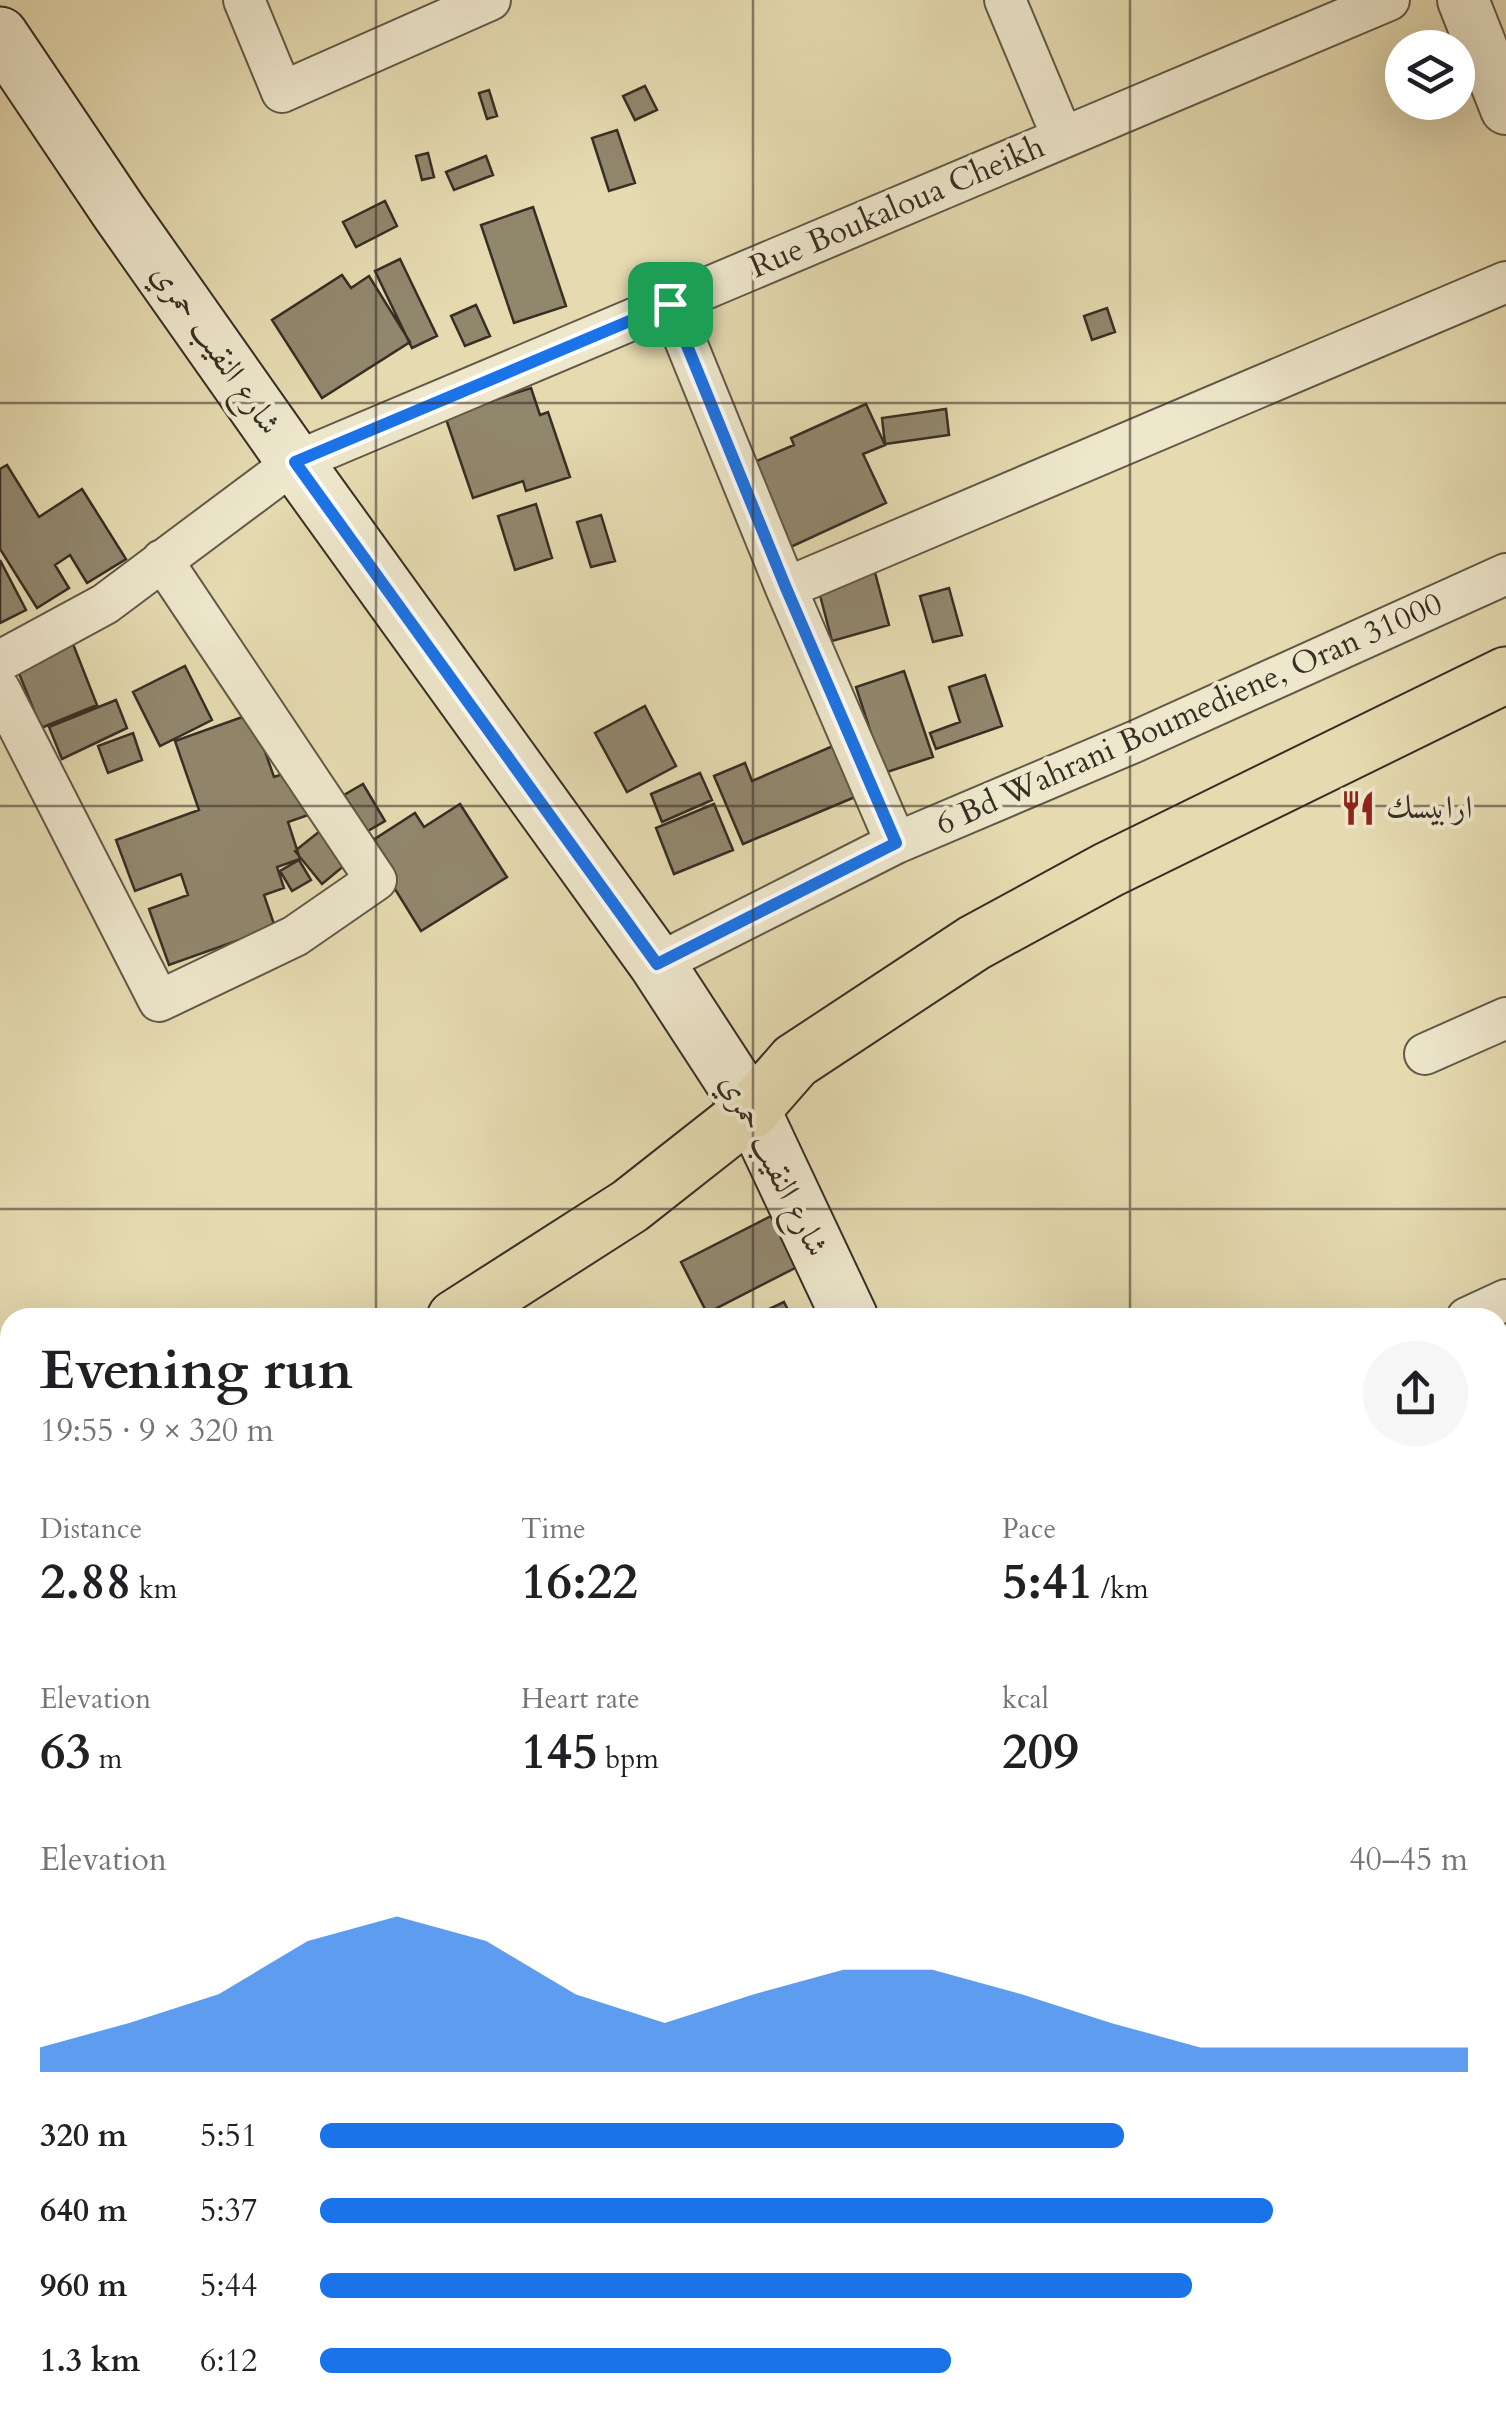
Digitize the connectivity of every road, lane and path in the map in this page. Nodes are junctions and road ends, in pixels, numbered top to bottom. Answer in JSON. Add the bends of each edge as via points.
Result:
{"nodes":[{"id":1,"x":244,"y":0,"type":"edge"},
{"id":2,"x":490,"y":0,"type":"edge"},
{"id":3,"x":1005,"y":0,"type":"edge"},
{"id":4,"x":1389,"y":0,"type":"edge"},
{"id":5,"x":1463,"y":0,"type":"edge"},
{"id":6,"x":0,"y":35,"type":"edge"},
{"id":7,"x":1506,"y":109,"type":"edge"},
{"id":8,"x":1062,"y":136,"type":"junction"},
{"id":9,"x":1506,"y":282,"type":"edge"},
{"id":10,"x":670,"y":304,"type":"junction"},
{"id":11,"x":295,"y":462,"type":"junction"},
{"id":12,"x":162,"y":560,"type":"junction"},
{"id":13,"x":1506,"y":574,"type":"edge"},
{"id":14,"x":786,"y":588,"type":"junction"},
{"id":15,"x":0,"y":661,"type":"edge"},
{"id":16,"x":1506,"y":675,"type":"edge"},
{"id":17,"x":0,"y":690,"type":"edge"},
{"id":18,"x":896,"y":843,"type":"junction"},
{"id":19,"x":657,"y":964,"type":"junction"},
{"id":20,"x":1506,"y":1018,"type":"edge"},
{"id":21,"x":1425,"y":1054,"type":"dead end"},
{"id":22,"x":752,"y":1110,"type":"junction"},
{"id":23,"x":471,"y":1308,"type":"edge"},
{"id":24,"x":845,"y":1308,"type":"edge"}],
"edges":[{"from":1,"to":2,"type":"street","via":[[282,92]]},
{"from":3,"to":8,"type":"street"},
{"from":4,"to":8,"type":"street","name":"Rue Boukaloua Cheikh"},
{"from":5,"to":7,"type":"street"},
{"from":6,"to":11,"type":"main road","name":"شارع النقيب حمري"},
{"from":8,"to":10,"type":"street","name":"Rue Boukaloua Cheikh"},
{"from":9,"to":14,"type":"street"},
{"from":10,"to":11,"type":"street","name":"Rue Boukaloua Cheikh"},
{"from":10,"to":14,"type":"street"},
{"from":11,"to":12,"type":"street","name":"Rue Boukaloua Cheikh"},
{"from":11,"to":19,"type":"main road","name":"شارع النقيب حمري"},
{"from":12,"to":15,"type":"street","name":"Rue Boukaloua Cheikh","via":[[105,604]]},
{"from":12,"to":17,"type":"street","via":[[376,880],[295,936],[158,1001]]},
{"from":13,"to":18,"type":"street","name":"6 Bd Wahrani Boumediene, Oran 31000"},
{"from":14,"to":18,"type":"street"},
{"from":16,"to":22,"type":"main road","via":[[1108,870],[974,944],[794,1061]]},
{"from":18,"to":19,"type":"street","name":"6 Bd Wahrani Boumediene, Oran 31000"},
{"from":19,"to":22,"type":"main road","name":"شارع النقيب حمري"},
{"from":20,"to":21,"type":"street"},
{"from":22,"to":23,"type":"main road","via":[[630,1206]]},
{"from":22,"to":24,"type":"main road","name":"شارع النقيب حمري"}]}
